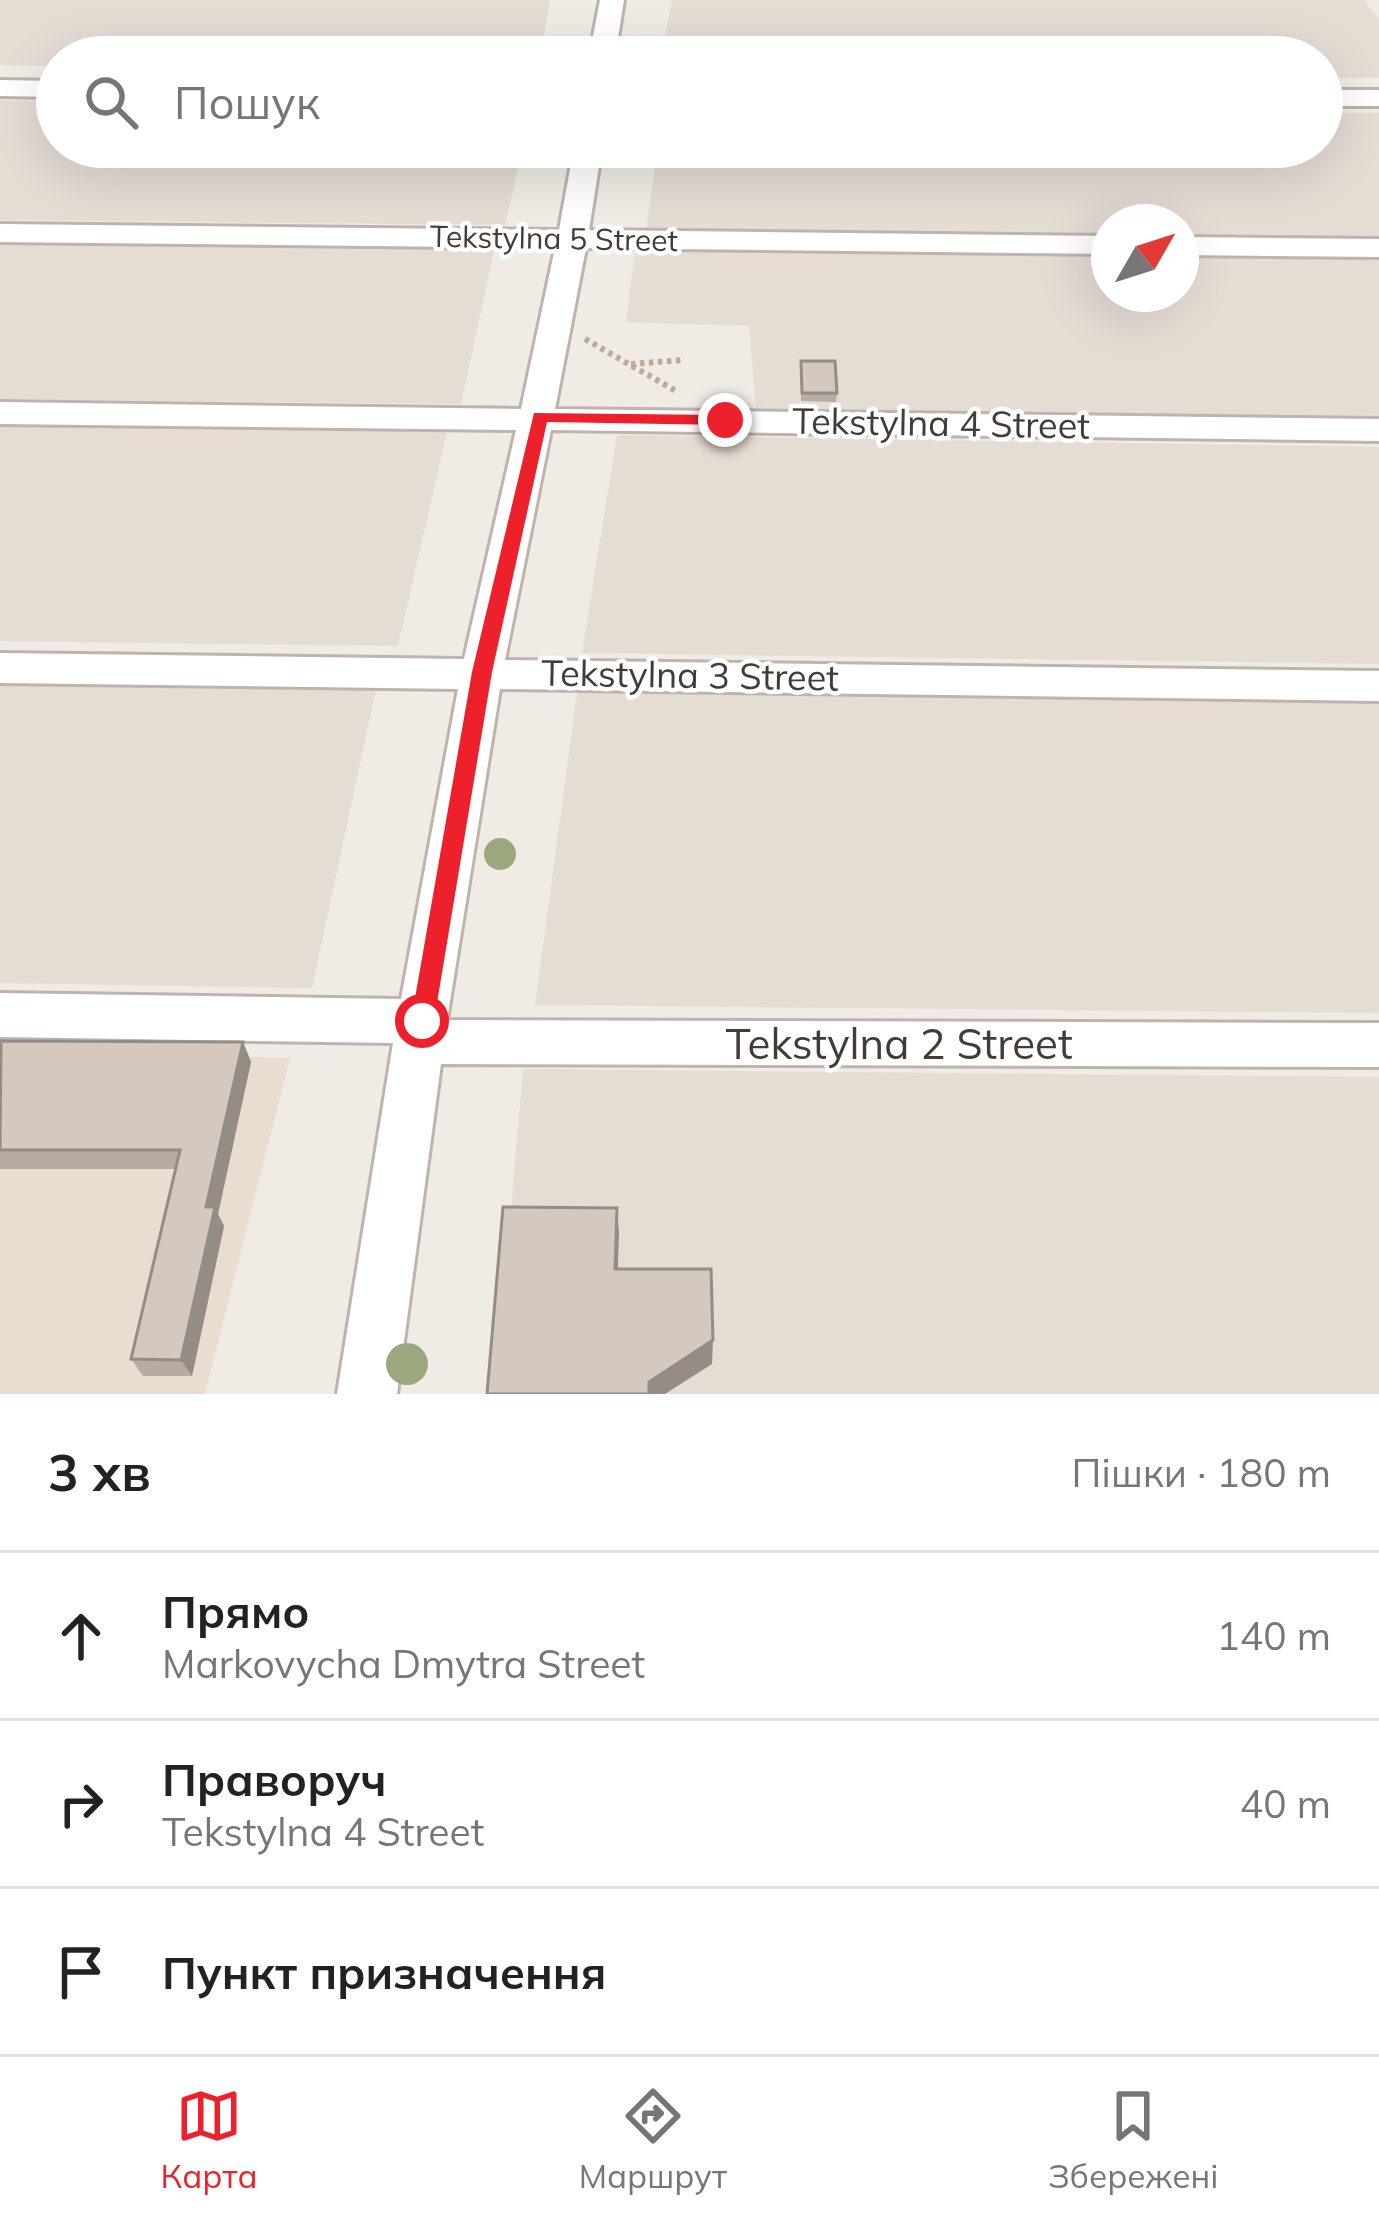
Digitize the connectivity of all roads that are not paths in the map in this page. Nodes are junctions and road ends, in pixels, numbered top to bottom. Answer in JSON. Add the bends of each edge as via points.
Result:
{"nodes":[{"id":1,"x":612,"y":0,"type":"edge"},
{"id":2,"x":606,"y":36,"type":"edge"},
{"id":3,"x":0,"y":88,"type":"edge"},
{"id":4,"x":36,"y":89,"type":"edge"},
{"id":5,"x":1343,"y":98,"type":"edge"},
{"id":6,"x":1379,"y":98,"type":"edge"},
{"id":7,"x":585,"y":168,"type":"edge"},
{"id":8,"x":0,"y":233,"type":"edge"},
{"id":9,"x":574,"y":240,"type":"junction"},
{"id":10,"x":1091,"y":245,"type":"edge"},
{"id":11,"x":1199,"y":246,"type":"edge"},
{"id":12,"x":1379,"y":248,"type":"edge"},
{"id":13,"x":0,"y":413,"type":"edge"},
{"id":14,"x":540,"y":417,"type":"junction"},
{"id":15,"x":1379,"y":430,"type":"edge"},
{"id":16,"x":0,"y":668,"type":"edge"},
{"id":17,"x":482,"y":672,"type":"junction"},
{"id":18,"x":1379,"y":686,"type":"edge"},
{"id":19,"x":0,"y":1015,"type":"edge"},
{"id":20,"x":421,"y":1032,"type":"junction"},
{"id":21,"x":1379,"y":1045,"type":"edge"},
{"id":22,"x":367,"y":1394,"type":"edge"}],
"edges":[{"from":1,"to":2,"type":"street"},
{"from":3,"to":4,"type":"street"},
{"from":5,"to":6,"type":"street"},
{"from":7,"to":9,"type":"street"},
{"from":8,"to":9,"type":"street","name":"Tekstylna 5 Street"},
{"from":9,"to":10,"type":"street","name":"Tekstylna 5 Street"},
{"from":9,"to":14,"type":"street"},
{"from":11,"to":12,"type":"street"},
{"from":13,"to":14,"type":"street","name":"Tekstylna 4 Street"},
{"from":14,"to":15,"type":"street","name":"Tekstylna 4 Street"},
{"from":14,"to":17,"type":"street"},
{"from":16,"to":17,"type":"street","name":"Tekstylna 3 Street"},
{"from":17,"to":18,"type":"street","name":"Tekstylna 3 Street"},
{"from":17,"to":20,"type":"street"},
{"from":19,"to":20,"type":"street","name":"Tekstylna 2 Street"},
{"from":20,"to":21,"type":"street","name":"Tekstylna 2 Street"},
{"from":20,"to":22,"type":"street"}]}
